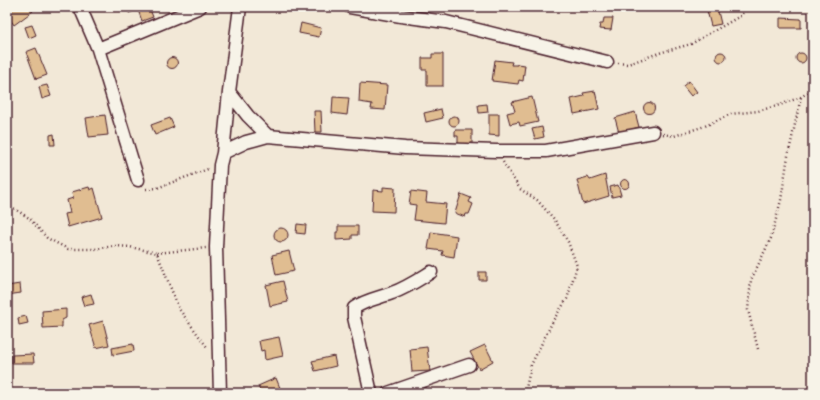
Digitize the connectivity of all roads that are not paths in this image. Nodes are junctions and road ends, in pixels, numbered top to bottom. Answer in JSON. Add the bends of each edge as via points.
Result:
{"nodes":[{"id":1,"x":80,"y":7,"type":"edge"},
{"id":2,"x":200,"y":7,"type":"edge"},
{"id":3,"x":240,"y":7,"type":"edge"},
{"id":4,"x":350,"y":7,"type":"edge"},
{"id":5,"x":98,"y":49,"type":"junction"},
{"id":6,"x":607,"y":62,"type":"road end"},
{"id":7,"x":229,"y":92,"type":"junction"},
{"id":8,"x":653,"y":132,"type":"road end"},
{"id":9,"x":268,"y":136,"type":"junction"},
{"id":10,"x":221,"y":159,"type":"junction"},
{"id":11,"x":138,"y":180,"type":"road end"},
{"id":12,"x":431,"y":272,"type":"dead end"},
{"id":13,"x":469,"y":365,"type":"dead end"},
{"id":14,"x":220,"y":393,"type":"edge"},
{"id":15,"x":372,"y":393,"type":"edge"},
{"id":16,"x":388,"y":393,"type":"edge"}],
"edges":[{"from":1,"to":5,"type":"street"},
{"from":2,"to":5,"type":"street"},
{"from":3,"to":7,"type":"street"},
{"from":4,"to":6,"type":"street","via":[[446,22]]},
{"from":5,"to":11,"type":"street"},
{"from":7,"to":9,"type":"street"},
{"from":7,"to":10,"type":"street"},
{"from":8,"to":9,"type":"street","via":[[546,151],[405,148]]},
{"from":9,"to":10,"type":"street","via":[[246,142]]},
{"from":10,"to":14,"type":"street","via":[[216,247]]},
{"from":12,"to":15,"type":"street","via":[[411,285],[361,303],[354,308]]},
{"from":13,"to":16,"type":"street"}]}
